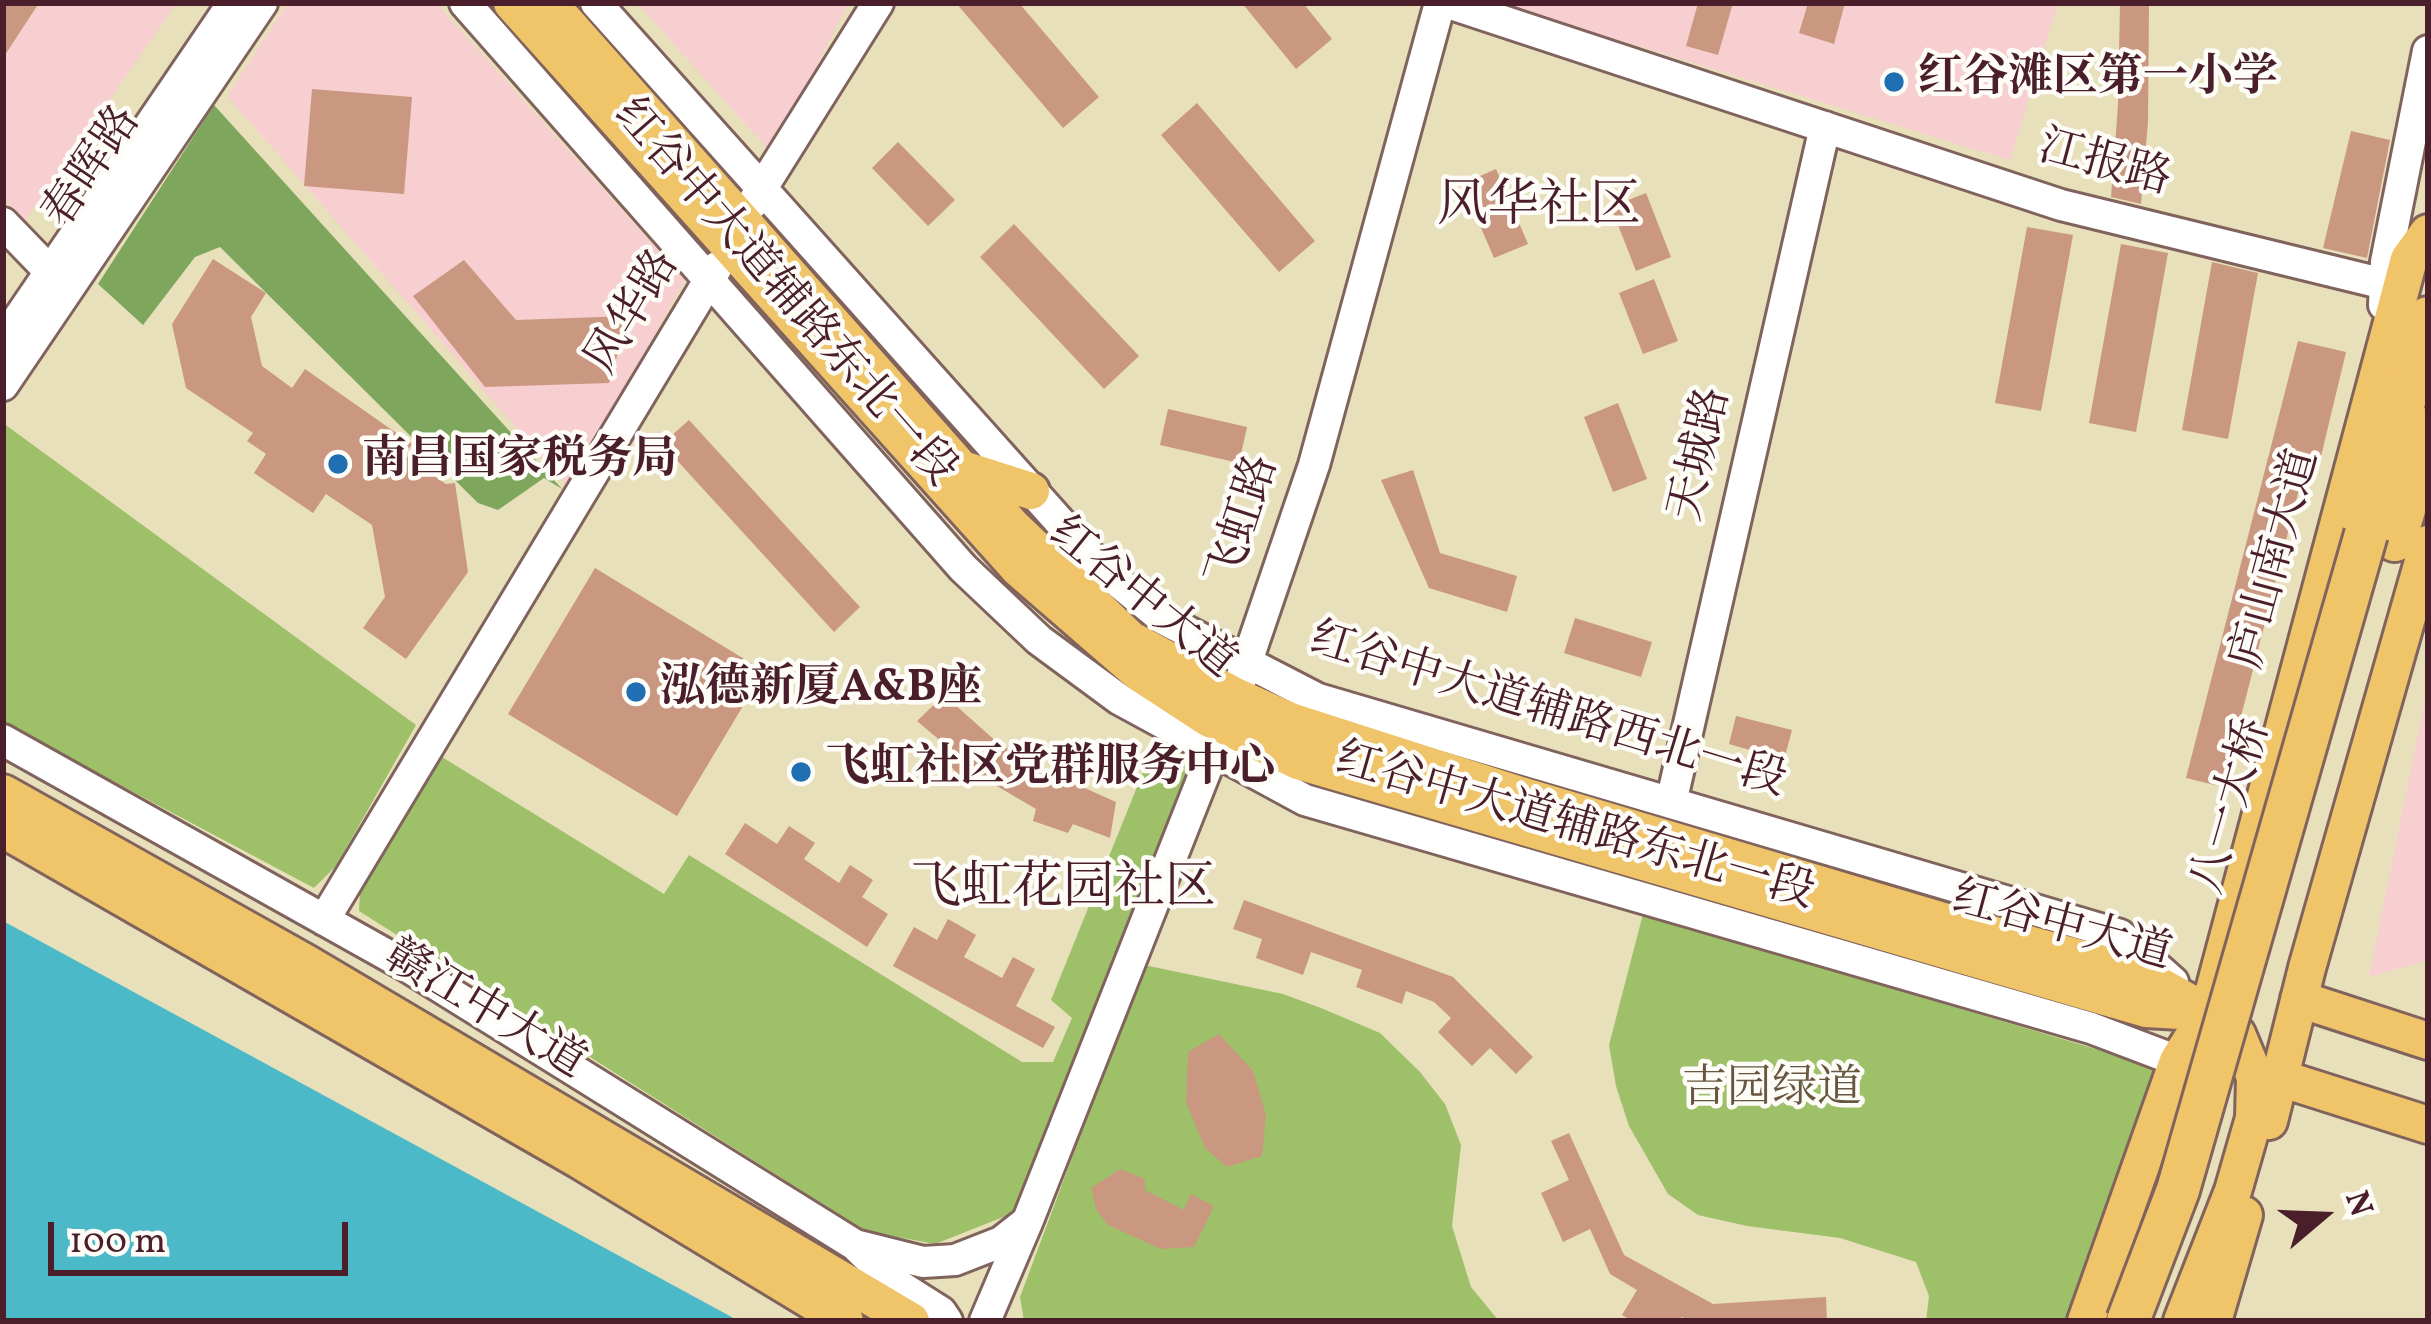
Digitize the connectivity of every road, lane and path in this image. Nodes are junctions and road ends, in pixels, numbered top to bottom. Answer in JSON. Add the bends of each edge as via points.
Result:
{"nodes":[{"id":1,"x":233,"y":3,"type":"edge"},
{"id":2,"x":262,"y":3,"type":"edge"},
{"id":3,"x":465,"y":3,"type":"edge"},
{"id":4,"x":512,"y":3,"type":"edge"},
{"id":5,"x":549,"y":3,"type":"edge"},
{"id":6,"x":596,"y":3,"type":"edge"},
{"id":7,"x":878,"y":3,"type":"edge"},
{"id":8,"x":1444,"y":3,"type":"edge"},
{"id":9,"x":2428,"y":51,"type":"edge"},
{"id":10,"x":1825,"y":127,"type":"junction"},
{"id":11,"x":743,"y":219,"type":"junction"},
{"id":12,"x":3,"y":223,"type":"edge"},
{"id":13,"x":2428,"y":233,"type":"edge"},
{"id":14,"x":710,"y":280,"type":"junction"},
{"id":15,"x":58,"y":282,"type":"junction"},
{"id":16,"x":2405,"y":297,"type":"edge"},
{"id":17,"x":3,"y":340,"type":"edge"},
{"id":18,"x":3,"y":385,"type":"edge"},
{"id":19,"x":2428,"y":429,"type":"edge"},
{"id":20,"x":962,"y":470,"type":"junction"},
{"id":21,"x":1031,"y":490,"type":"junction"},
{"id":22,"x":2396,"y":539,"type":"edge"},
{"id":23,"x":1230,"y":709,"type":"junction"},
{"id":24,"x":3,"y":740,"type":"edge"},
{"id":25,"x":3,"y":793,"type":"edge"},
{"id":26,"x":1671,"y":803,"type":"junction"},
{"id":27,"x":3,"y":829,"type":"edge"},
{"id":28,"x":324,"y":920,"type":"junction"},
{"id":29,"x":2299,"y":999,"type":"junction"},
{"id":30,"x":2208,"y":1013,"type":"junction"},
{"id":31,"x":2428,"y":1041,"type":"edge"},
{"id":32,"x":2178,"y":1061,"type":"junction"},
{"id":33,"x":2280,"y":1078,"type":"junction"},
{"id":34,"x":2184,"y":1098,"type":"joint"},
{"id":35,"x":2428,"y":1125,"type":"edge"},
{"id":36,"x":1028,"y":1220,"type":"junction"},
{"id":37,"x":855,"y":1245,"type":"junction"},
{"id":38,"x":845,"y":1321,"type":"edge"},
{"id":39,"x":911,"y":1321,"type":"edge"},
{"id":40,"x":947,"y":1321,"type":"edge"},
{"id":41,"x":985,"y":1321,"type":"edge"},
{"id":42,"x":2086,"y":1321,"type":"edge"},
{"id":43,"x":2104,"y":1321,"type":"edge"},
{"id":44,"x":2128,"y":1321,"type":"edge"},
{"id":45,"x":2150,"y":1321,"type":"edge"},
{"id":46,"x":2182,"y":1321,"type":"edge"},
{"id":47,"x":2213,"y":1321,"type":"edge"}],
"edges":[{"from":1,"to":15,"type":"street","name":"春晖路"},
{"from":2,"to":15,"type":"street","name":"春晖路"},
{"from":3,"to":14,"type":"street","name":"红谷中大道辅路东北一段"},
{"from":4,"to":11,"type":"main road","name":"红谷中大道"},
{"from":5,"to":11,"type":"main road","name":"红谷中大道"},
{"from":6,"to":11,"type":"street","name":"红谷中大道辅路西北一段"},
{"from":7,"to":11,"type":"street","name":"风华路"},
{"from":8,"to":10,"type":"street","name":"江报路"},
{"from":8,"to":23,"type":"street","name":"飞虹路","via":[[1314,465]]},
{"from":9,"to":16,"type":"street","via":[[2386,262]]},
{"from":10,"to":16,"type":"street","name":"江报路","via":[[2061,205]]},
{"from":10,"to":26,"type":"street","name":"天城路"},
{"from":11,"to":14,"type":"street","name":"风华路"},
{"from":11,"to":20,"type":"main road","name":"红谷中大道"},
{"from":11,"to":21,"type":"street","name":"红谷中大道辅路西北一段"},
{"from":11,"to":23,"type":"main road","name":"红谷中大道","via":[[1019,569],[1139,673]]},
{"from":12,"to":15,"type":"street"},
{"from":13,"to":16,"type":"main road","name":"庐山南大道","via":[[2409,260]]},
{"from":14,"to":23,"type":"street","name":"红谷中大道辅路东北一段","via":[[963,568],[1040,640],[1119,698]]},
{"from":14,"to":28,"type":"street","name":"风华路"},
{"from":15,"to":17,"type":"street","name":"春晖路"},
{"from":15,"to":18,"type":"street","name":"春晖路"},
{"from":16,"to":22,"type":"highway","name":"八一大桥"},
{"from":16,"to":30,"type":"main road","name":"庐山南大道"},
{"from":19,"to":22,"type":"highway","name":"八一大桥"},
{"from":20,"to":21,"type":"main road"},
{"from":20,"to":23,"type":"main road","name":"红谷中大道","via":[[1130,639]]},
{"from":21,"to":23,"type":"street","name":"红谷中大道辅路西北一段","via":[[1101,568],[1163,620]]},
{"from":22,"to":29,"type":"main road"},
{"from":22,"to":44,"type":"highway","name":"八一大桥","bridge":true},
{"from":22,"to":45,"type":"highway","name":"八一大桥","via":[[2198,1198]]},
{"from":23,"to":26,"type":"street","name":"红谷中大道辅路西北一段","via":[[1318,699]]},
{"from":23,"to":30,"type":"main road","name":"红谷中大道","via":[[2139,974]]},
{"from":23,"to":32,"type":"street","name":"红谷中大道辅路东北一段","via":[[1305,800],[2091,1028]]},
{"from":23,"to":36,"type":"street","name":"飞虹路"},
{"from":24,"to":28,"type":"street"},
{"from":25,"to":39,"type":"main road","name":"赣江中大道"},
{"from":26,"to":30,"type":"street","name":"红谷中大道辅路西北一段","via":[[2120,935]]},
{"from":27,"to":38,"type":"main road","name":"赣江中大道"},
{"from":28,"to":37,"type":"street"},
{"from":29,"to":31,"type":"main road"},
{"from":29,"to":33,"type":"main road"},
{"from":30,"to":32,"type":"main road","name":"庐山南大道"},
{"from":30,"to":34,"type":"street"},
{"from":30,"to":46,"type":"main road","name":"红谷中大道","via":[[2237,1034],[2250,1058],[2254,1118]]},
{"from":32,"to":42,"type":"main road","name":"庐山南大道"},
{"from":33,"to":35,"type":"main road"},
{"from":33,"to":47,"type":"main road"},
{"from":34,"to":43,"type":"main road"},
{"from":36,"to":37,"type":"street","via":[[1001,1242],[955,1260],[923,1262]]},
{"from":36,"to":41,"type":"street","name":"飞虹路"},
{"from":37,"to":40,"type":"street"}]}
